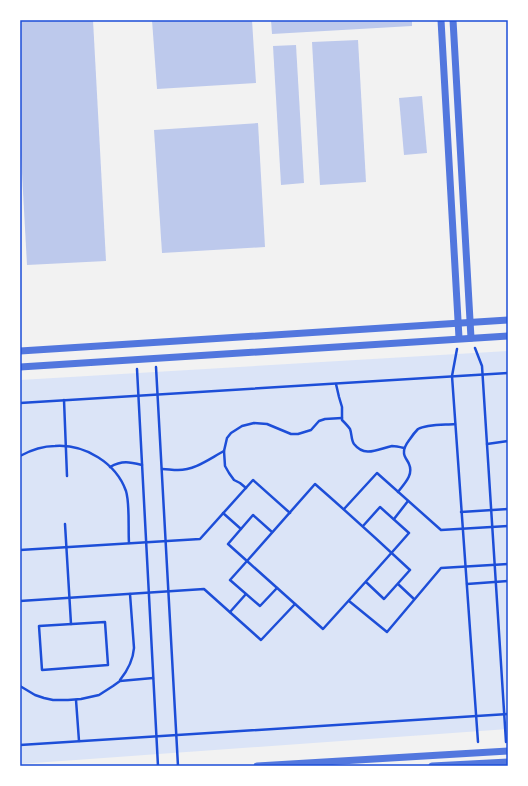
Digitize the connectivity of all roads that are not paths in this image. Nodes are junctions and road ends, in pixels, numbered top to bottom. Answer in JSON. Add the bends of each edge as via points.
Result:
{"nodes":[{"id":1,"x":441,"y":20,"type":"edge"},
{"id":2,"x":453,"y":20,"type":"edge"},
{"id":3,"x":508,"y":320,"type":"edge"},
{"id":4,"x":458,"y":322,"type":"junction"},
{"id":5,"x":470,"y":322,"type":"junction"},
{"id":6,"x":508,"y":336,"type":"edge"},
{"id":7,"x":459,"y":338,"type":"junction"},
{"id":8,"x":471,"y":338,"type":"junction"},
{"id":9,"x":20,"y":351,"type":"edge"},
{"id":10,"x":20,"y":367,"type":"edge"},
{"id":11,"x":507,"y":751,"type":"edge"},
{"id":12,"x":478,"y":752,"type":"junction"},
{"id":13,"x":508,"y":763,"type":"edge"},
{"id":14,"x":479,"y":765,"type":"edge"},
{"id":15,"x":257,"y":766,"type":"edge"},
{"id":16,"x":432,"y":766,"type":"edge"}],
"edges":[{"from":1,"to":4,"type":"street"},
{"from":2,"to":5,"type":"street"},
{"from":3,"to":5,"type":"street"},
{"from":4,"to":5,"type":"street"},
{"from":4,"to":7,"type":"street"},
{"from":4,"to":9,"type":"street"},
{"from":5,"to":8,"type":"street"},
{"from":6,"to":8,"type":"street"},
{"from":7,"to":8,"type":"street"},
{"from":7,"to":10,"type":"street"},
{"from":11,"to":12,"type":"street"},
{"from":11,"to":13,"type":"street"},
{"from":12,"to":14,"type":"street"},
{"from":12,"to":15,"type":"street"},
{"from":13,"to":14,"type":"street"},
{"from":14,"to":16,"type":"street"}]}
